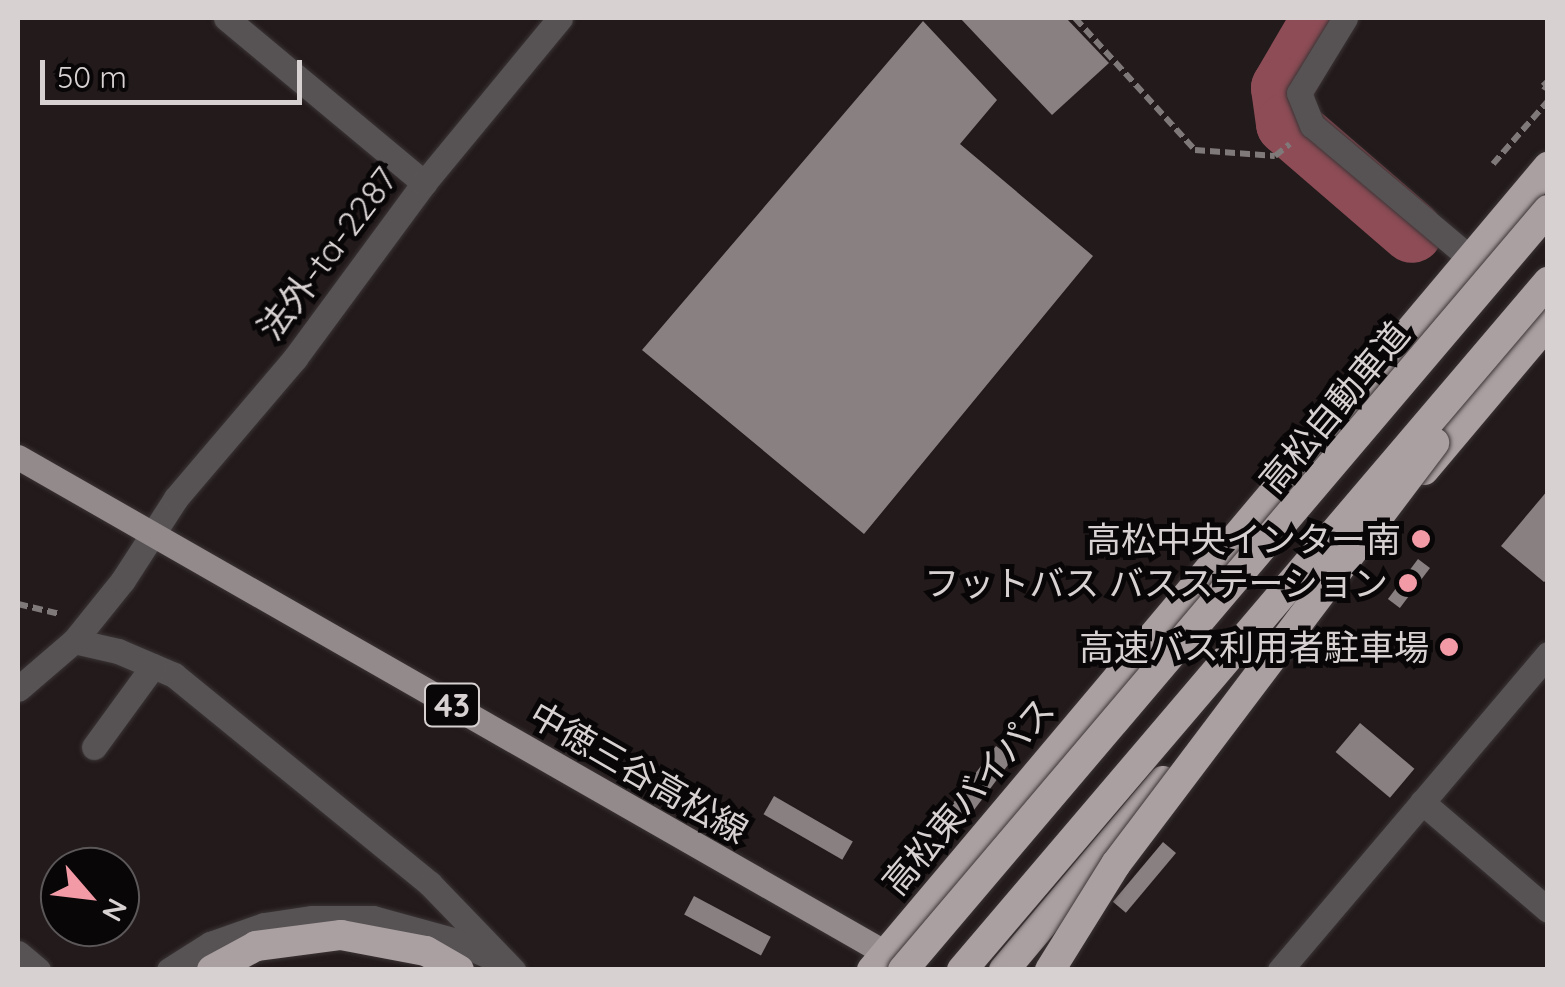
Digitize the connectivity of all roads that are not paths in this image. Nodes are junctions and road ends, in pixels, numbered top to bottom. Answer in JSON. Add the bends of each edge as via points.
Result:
{"nodes":[{"id":1,"x":226,"y":18,"type":"edge"},
{"id":2,"x":560,"y":18,"type":"edge"},
{"id":3,"x":1345,"y":18,"type":"edge"},
{"id":4,"x":1548,"y":167,"type":"edge"},
{"id":5,"x":424,"y":183,"type":"junction"},
{"id":6,"x":1548,"y":210,"type":"edge"},
{"id":7,"x":1471,"y":259,"type":"junction"},
{"id":8,"x":1548,"y":282,"type":"edge"},
{"id":9,"x":1548,"y":294,"type":"edge"},
{"id":10,"x":1547,"y":325,"type":"edge"},
{"id":11,"x":18,"y":457,"type":"edge"},
{"id":12,"x":154,"y":533,"type":"junction"},
{"id":13,"x":82,"y":631,"type":"junction"},
{"id":14,"x":1548,"y":654,"type":"edge"},
{"id":15,"x":153,"y":666,"type":"junction"},
{"id":16,"x":18,"y":689,"type":"edge"},
{"id":17,"x":94,"y":747,"type":"dead end"},
{"id":18,"x":1422,"y":802,"type":"junction"},
{"id":19,"x":1548,"y":910,"type":"edge"},
{"id":20,"x":18,"y":953,"type":"edge"},
{"id":21,"x":887,"y":964,"type":"edge"},
{"id":22,"x":511,"y":967,"type":"edge"},
{"id":23,"x":38,"y":970,"type":"edge"},
{"id":24,"x":168,"y":970,"type":"edge"},
{"id":25,"x":212,"y":970,"type":"edge"},
{"id":26,"x":458,"y":970,"type":"edge"},
{"id":27,"x":914,"y":970,"type":"edge"},
{"id":28,"x":962,"y":970,"type":"edge"},
{"id":29,"x":1004,"y":970,"type":"edge"},
{"id":30,"x":1050,"y":970,"type":"edge"},
{"id":31,"x":1280,"y":970,"type":"edge"}],
"edges":[{"from":1,"to":5,"type":"street"},
{"from":2,"to":5,"type":"street","name":"法外-ta-2287"},
{"from":3,"to":7,"type":"street","via":[[1299,93],[1312,125]]},
{"from":4,"to":7,"type":"highway","name":"高松東バイパス"},
{"from":5,"to":12,"type":"street","name":"法外-ta-2287"},
{"from":6,"to":21,"type":"highway","name":"高松自動車道","bridge":true},
{"from":7,"to":21,"type":"highway","name":"高松東バイパス"},
{"from":8,"to":28,"type":"highway","bridge":true},
{"from":9,"to":30,"type":"highway","bridge":true,"via":[[1116,864]]},
{"from":10,"to":29,"type":"highway"},
{"from":11,"to":12,"type":"main road","name":"中徳三谷高松線","number":"43"},
{"from":12,"to":13,"type":"street","name":"法外-ta-2287"},
{"from":12,"to":21,"type":"main road","name":"中徳三谷高松線","number":"43"},
{"from":13,"to":15,"type":"street"},
{"from":13,"to":16,"type":"street","name":"法外-ta-2287"},
{"from":14,"to":18,"type":"street"},
{"from":15,"to":17,"type":"street"},
{"from":15,"to":22,"type":"street","via":[[174,675],[430,884]]},
{"from":18,"to":19,"type":"street"},
{"from":18,"to":31,"type":"street"},
{"from":20,"to":23,"type":"street"},
{"from":21,"to":27,"type":"main road","name":"中徳三谷高松線","number":"43"},
{"from":22,"to":24,"type":"street","via":[[453,940],[374,918],[312,918],[264,925],[210,944]]},
{"from":25,"to":26,"type":"highway","via":[[256,946],[341,935],[426,951]]}]}
